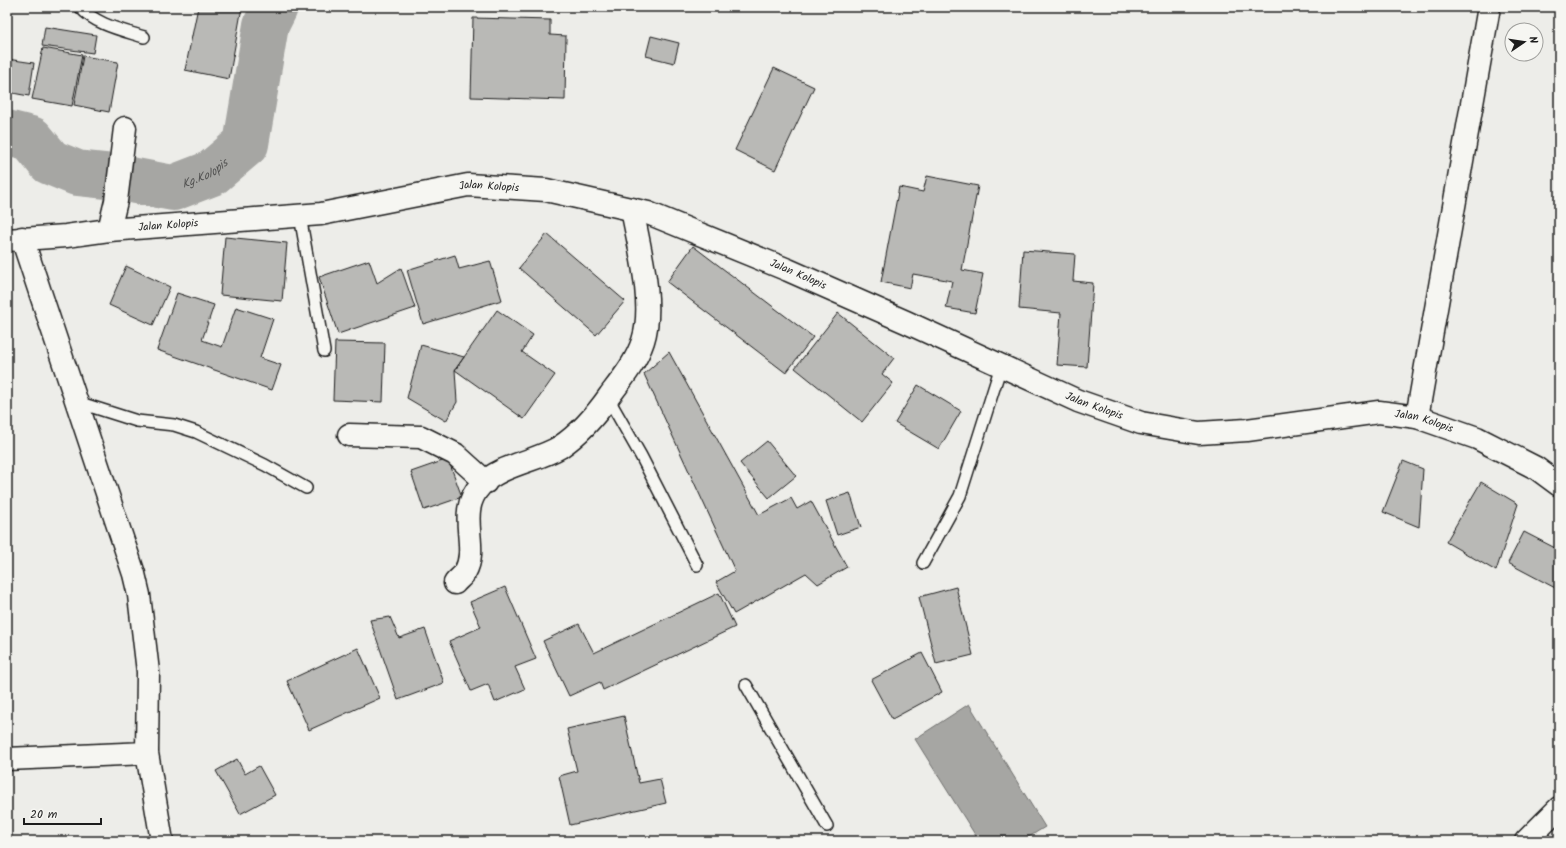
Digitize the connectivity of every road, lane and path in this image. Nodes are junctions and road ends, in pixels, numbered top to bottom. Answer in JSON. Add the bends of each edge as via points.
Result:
{"nodes":[{"id":1,"x":80,"y":7,"type":"edge"},
{"id":2,"x":1489,"y":7,"type":"edge"},
{"id":3,"x":144,"y":37,"type":"dead end"},
{"id":4,"x":126,"y":128,"type":"dead end"},
{"id":5,"x":632,"y":210,"type":"junction"},
{"id":6,"x":300,"y":216,"type":"junction"},
{"id":7,"x":109,"y":230,"type":"junction"},
{"id":8,"x":14,"y":239,"type":"edge"},
{"id":9,"x":324,"y":351,"type":"dead end"},
{"id":10,"x":1001,"y":366,"type":"junction"},
{"id":11,"x":608,"y":398,"type":"junction"},
{"id":12,"x":77,"y":402,"type":"junction"},
{"id":13,"x":1417,"y":417,"type":"junction"},
{"id":14,"x":349,"y":436,"type":"dead end"},
{"id":15,"x":486,"y":482,"type":"junction"},
{"id":16,"x":1559,"y":485,"type":"edge"},
{"id":17,"x":306,"y":488,"type":"dead end"},
{"id":18,"x":923,"y":563,"type":"dead end"},
{"id":19,"x":697,"y":566,"type":"dead end"},
{"id":20,"x":455,"y":583,"type":"dead end"},
{"id":21,"x":746,"y":685,"type":"dead end"},
{"id":22,"x":147,"y":753,"type":"junction"},
{"id":23,"x":7,"y":759,"type":"edge"},
{"id":24,"x":1559,"y":808,"type":"edge"},
{"id":25,"x":827,"y":826,"type":"dead end"},
{"id":26,"x":162,"y":841,"type":"edge"},
{"id":27,"x":1526,"y":841,"type":"edge"}],
"edges":[{"from":1,"to":3,"type":"lane","via":[[105,25]]},
{"from":2,"to":13,"type":"street"},
{"from":4,"to":7,"type":"street","via":[[116,201]]},
{"from":5,"to":6,"type":"street","name":"Jalan Kolopis","via":[[546,190],[468,185]]},
{"from":5,"to":10,"type":"street","name":"Jalan Kolopis","via":[[648,213],[788,270]]},
{"from":5,"to":11,"type":"street","via":[[643,267],[647,315],[643,340],[632,366]]},
{"from":6,"to":7,"type":"street","name":"Jalan Kolopis"},
{"from":6,"to":9,"type":"lane"},
{"from":7,"to":8,"type":"street","name":"Jalan Kolopis"},
{"from":8,"to":12,"type":"street"},
{"from":10,"to":13,"type":"street","name":"Jalan Kolopis","via":[[1078,401],[1141,423],[1199,433],[1247,430],[1380,412]]},
{"from":10,"to":18,"type":"lane","via":[[960,496]]},
{"from":11,"to":15,"type":"street","via":[[590,421],[559,447]]},
{"from":11,"to":19,"type":"lane","via":[[641,456]]},
{"from":12,"to":17,"type":"lane","via":[[137,421],[174,425],[196,432]]},
{"from":12,"to":22,"type":"street","via":[[134,574],[148,672]]},
{"from":13,"to":16,"type":"street","name":"Jalan Kolopis","via":[[1477,438],[1536,468]]},
{"from":14,"to":15,"type":"street","via":[[421,437],[455,454]]},
{"from":15,"to":20,"type":"street","via":[[474,494],[470,504],[469,557],[465,572]]},
{"from":21,"to":25,"type":"lane"},
{"from":22,"to":23,"type":"street"},
{"from":22,"to":26,"type":"street"},
{"from":24,"to":27,"type":"street"}]}
